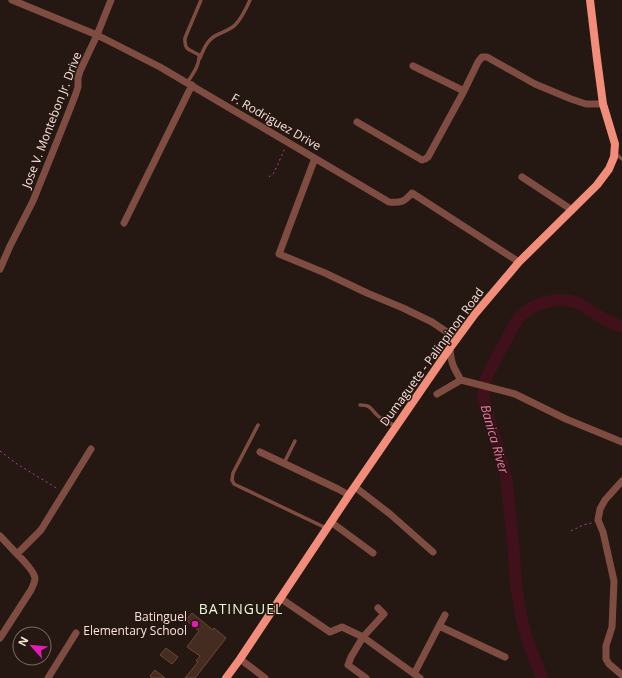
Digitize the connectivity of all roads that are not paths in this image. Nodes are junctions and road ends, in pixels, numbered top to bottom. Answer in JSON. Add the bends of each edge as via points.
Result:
{"nodes":[{"id":1,"x":12,"y":0,"type":"edge"},
{"id":2,"x":111,"y":0,"type":"edge"},
{"id":3,"x":201,"y":0,"type":"edge"},
{"id":4,"x":250,"y":0,"type":"edge"},
{"id":5,"x":590,"y":0,"type":"edge"},
{"id":6,"x":97,"y":36,"type":"junction"},
{"id":7,"x":200,"y":59,"type":"junction"},
{"id":8,"x":413,"y":66,"type":"dead end"},
{"id":9,"x":190,"y":84,"type":"junction"},
{"id":10,"x":464,"y":91,"type":"junction"},
{"id":11,"x":603,"y":104,"type":"junction"},
{"id":12,"x":357,"y":122,"type":"dead end"},
{"id":13,"x":614,"y":152,"type":"junction"},
{"id":14,"x":315,"y":158,"type":"junction"},
{"id":15,"x":622,"y":159,"type":"edge"},
{"id":16,"x":522,"y":177,"type":"dead end"},
{"id":17,"x":572,"y":210,"type":"junction"},
{"id":18,"x":124,"y":223,"type":"dead end"},
{"id":19,"x":519,"y":262,"type":"junction"},
{"id":20,"x":0,"y":268,"type":"edge"},
{"id":21,"x":457,"y":339,"type":"junction"},
{"id":22,"x":450,"y":348,"type":"junction"},
{"id":23,"x":461,"y":380,"type":"junction"},
{"id":24,"x":437,"y":394,"type":"dead end"},
{"id":25,"x":360,"y":405,"type":"dead end"},
{"id":26,"x":258,"y":425,"type":"dead end"},
{"id":27,"x":396,"y":426,"type":"junction"},
{"id":28,"x":295,"y":441,"type":"dead end"},
{"id":29,"x":622,"y":442,"type":"edge"},
{"id":30,"x":91,"y":449,"type":"dead end"},
{"id":31,"x":260,"y":452,"type":"dead end"},
{"id":32,"x":284,"y":463,"type":"junction"},
{"id":33,"x":622,"y":481,"type":"edge"},
{"id":34,"x":355,"y":487,"type":"junction"},
{"id":35,"x":349,"y":495,"type":"junction"},
{"id":36,"x":329,"y":525,"type":"junction"},
{"id":37,"x":0,"y":536,"type":"edge"},
{"id":38,"x":433,"y":552,"type":"dead end"},
{"id":39,"x":373,"y":553,"type":"dead end"},
{"id":40,"x":17,"y":554,"type":"junction"},
{"id":41,"x":280,"y":598,"type":"junction"},
{"id":42,"x":378,"y":608,"type":"dead end"},
{"id":43,"x":445,"y":615,"type":"dead end"},
{"id":44,"x":439,"y":626,"type":"junction"},
{"id":45,"x":76,"y":633,"type":"dead end"},
{"id":46,"x":363,"y":637,"type":"junction"},
{"id":47,"x":0,"y":638,"type":"edge"},
{"id":48,"x":505,"y":657,"type":"dead end"},
{"id":49,"x":240,"y":659,"type":"junction"},
{"id":50,"x":622,"y":675,"type":"edge"},
{"id":51,"x":417,"y":676,"type":"edge"},
{"id":52,"x":48,"y":678,"type":"edge"},
{"id":53,"x":226,"y":678,"type":"edge"},
{"id":54,"x":265,"y":678,"type":"edge"},
{"id":55,"x":366,"y":678,"type":"edge"}],
"edges":[{"from":1,"to":6,"type":"street","name":"F. Rodriguez Drive"},
{"from":2,"to":6,"type":"street","name":"Jose V. Montebon Jr. Drive"},
{"from":3,"to":7,"type":"lane","via":[[185,38],[186,48],[199,55]]},
{"from":4,"to":7,"type":"lane","via":[[235,26],[210,40],[204,47]]},
{"from":5,"to":11,"type":"main road","name":"Dumaguete - Palinpinon Road"},
{"from":6,"to":9,"type":"street","name":"F. Rodriguez Drive"},
{"from":6,"to":20,"type":"street","name":"Jose V. Montebon Jr. Drive","via":[[80,71],[75,96],[34,201]]},
{"from":7,"to":9,"type":"lane"},
{"from":8,"to":10,"type":"street"},
{"from":9,"to":14,"type":"street","name":"F. Rodriguez Drive"},
{"from":9,"to":18,"type":"street"},
{"from":10,"to":11,"type":"street","via":[[478,62],[482,57],[487,57],[535,84],[571,99],[586,104]]},
{"from":10,"to":12,"type":"street","via":[[428,157],[422,160]]},
{"from":11,"to":13,"type":"main road","name":"Dumaguete - Palinpinon Road","via":[[615,144]]},
{"from":13,"to":15,"type":"lane"},
{"from":13,"to":17,"type":"main road","name":"Dumaguete - Palinpinon Road","via":[[609,169]]},
{"from":14,"to":19,"type":"street","name":"F. Rodriguez Drive","via":[[389,202],[399,203],[412,193]]},
{"from":14,"to":21,"type":"street","via":[[279,254],[432,322]]},
{"from":16,"to":17,"type":"street"},
{"from":17,"to":19,"type":"main road","name":"Dumaguete - Palinpinon Road"},
{"from":19,"to":21,"type":"main road","name":"Dumaguete - Palinpinon Road"},
{"from":21,"to":22,"type":"main road","name":"Dumaguete - Palinpinon Road"},
{"from":22,"to":23,"type":"street","via":[[454,370]]},
{"from":22,"to":27,"type":"main road","name":"Dumaguete - Palinpinon Road"},
{"from":23,"to":24,"type":"street"},
{"from":23,"to":29,"type":"street","via":[[515,394]]},
{"from":25,"to":27,"type":"lane","via":[[368,406]]},
{"from":26,"to":36,"type":"lane","via":[[233,473],[234,484]]},
{"from":27,"to":34,"type":"main road","name":"Dumaguete - Palinpinon Road"},
{"from":28,"to":32,"type":"lane"},
{"from":30,"to":40,"type":"street","via":[[41,530]]},
{"from":31,"to":32,"type":"street"},
{"from":32,"to":35,"type":"street"},
{"from":33,"to":50,"type":"street","via":[[605,500],[598,520],[614,581],[612,627],[606,646],[606,659]]},
{"from":34,"to":35,"type":"main road","name":"Dumaguete - Palinpinon Road"},
{"from":34,"to":38,"type":"street"},
{"from":35,"to":36,"type":"main road","name":"Dumaguete - Palinpinon Road"},
{"from":36,"to":39,"type":"street"},
{"from":36,"to":41,"type":"main road","name":"Dumaguete - Palinpinon Road"},
{"from":37,"to":40,"type":"street"},
{"from":40,"to":47,"type":"street","via":[[32,571],[34,584]]},
{"from":41,"to":46,"type":"street","via":[[330,632],[342,626]]},
{"from":41,"to":49,"type":"main road","name":"Dumaguete - Palinpinon Road"},
{"from":42,"to":46,"type":"street","via":[[384,614]]},
{"from":43,"to":44,"type":"street"},
{"from":44,"to":48,"type":"street"},
{"from":44,"to":51,"type":"street"},
{"from":45,"to":52,"type":"street"},
{"from":46,"to":51,"type":"street"},
{"from":46,"to":55,"type":"street","via":[[348,665]]},
{"from":49,"to":53,"type":"main road","name":"Dumaguete - Palinpinon Road"},
{"from":49,"to":54,"type":"street"}]}
